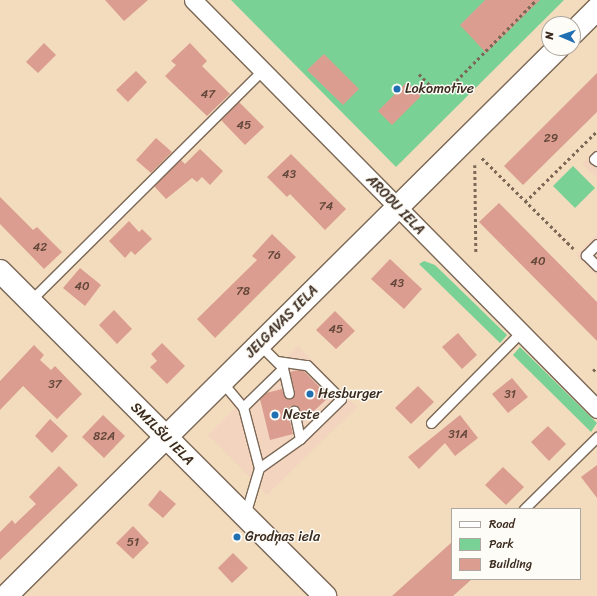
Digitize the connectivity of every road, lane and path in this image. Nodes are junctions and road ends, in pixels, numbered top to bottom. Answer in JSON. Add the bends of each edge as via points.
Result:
{"nodes":[{"id":1,"x":192,"y":0,"type":"edge"},
{"id":2,"x":536,"y":0,"type":"edge"},
{"id":3,"x":597,"y":9,"type":"edge"},
{"id":4,"x":581,"y":25,"type":"edge"},
{"id":5,"x":550,"y":56,"type":"edge"},
{"id":6,"x":262,"y":71,"type":"junction"},
{"id":7,"x":419,"y":74,"type":"dead end"},
{"id":8,"x":597,"y":131,"type":"edge"},
{"id":9,"x":597,"y":156,"type":"edge"},
{"id":10,"x":482,"y":158,"type":"dead end"},
{"id":11,"x":597,"y":161,"type":"edge"},
{"id":12,"x":475,"y":165,"type":"dead end"},
{"id":13,"x":526,"y":202,"type":"junction"},
{"id":14,"x":397,"y":208,"type":"junction"},
{"id":15,"x":597,"y":244,"type":"edge"},
{"id":16,"x":476,"y":253,"type":"dead end"},
{"id":17,"x":586,"y":255,"type":"junction"},
{"id":18,"x":597,"y":266,"type":"edge"},
{"id":19,"x":0,"y":271,"type":"edge"},
{"id":20,"x":30,"y":301,"type":"junction"},
{"id":21,"x":520,"y":333,"type":"junction"},
{"id":22,"x":259,"y":344,"type":"junction"},
{"id":23,"x":280,"y":365,"type":"junction"},
{"id":24,"x":597,"y":367,"type":"edge"},
{"id":25,"x":593,"y":372,"type":"dead end"},
{"id":26,"x":222,"y":382,"type":"junction"},
{"id":27,"x":289,"y":393,"type":"dead end"},
{"id":28,"x":243,"y":407,"type":"junction"},
{"id":29,"x":597,"y":409,"type":"edge"},
{"id":30,"x":294,"y":411,"type":"dead end"},
{"id":31,"x":431,"y":423,"type":"dead end"},
{"id":32,"x":166,"y":437,"type":"junction"},
{"id":33,"x":597,"y":437,"type":"edge"},
{"id":34,"x":300,"y":439,"type":"junction"},
{"id":35,"x":259,"y":468,"type":"junction"},
{"id":36,"x":525,"y":508,"type":"edge"},
{"id":37,"x":245,"y":515,"type":"junction"},
{"id":38,"x":6,"y":596,"type":"edge"},
{"id":39,"x":325,"y":596,"type":"edge"}],
"edges":[{"from":1,"to":6,"type":"street","name":"ARODU IELA"},
{"from":2,"to":7,"type":"path","via":[[452,85],[441,88],[430,85]]},
{"from":3,"to":4,"type":"street"},
{"from":5,"to":14,"type":"street","name":"JELGAVAS IELA"},
{"from":6,"to":14,"type":"street","name":"ARODU IELA"},
{"from":6,"to":20,"type":"lane"},
{"from":8,"to":13,"type":"path"},
{"from":9,"to":11,"type":"lane","via":[[594,159]]},
{"from":10,"to":13,"type":"path"},
{"from":12,"to":16,"type":"path"},
{"from":13,"to":17,"type":"path","via":[[578,253]]},
{"from":14,"to":21,"type":"street","name":"ARODU IELA"},
{"from":14,"to":22,"type":"street","name":"JELGAVAS IELA"},
{"from":15,"to":17,"type":"lane"},
{"from":17,"to":18,"type":"lane"},
{"from":19,"to":20,"type":"street","name":"SMILŠU IELA"},
{"from":20,"to":32,"type":"street","name":"SMILŠU IELA"},
{"from":21,"to":29,"type":"street","name":"ARODU IELA"},
{"from":21,"to":31,"type":"lane"},
{"from":22,"to":23,"type":"lane"},
{"from":22,"to":26,"type":"street","name":"JELGAVAS IELA"},
{"from":23,"to":27,"type":"lane"},
{"from":23,"to":28,"type":"lane"},
{"from":23,"to":34,"type":"lane","via":[[307,365],[341,399]]},
{"from":24,"to":25,"type":"path"},
{"from":26,"to":28,"type":"lane"},
{"from":26,"to":32,"type":"street","name":"JELGAVAS IELA"},
{"from":28,"to":35,"type":"lane"},
{"from":30,"to":34,"type":"lane"},
{"from":32,"to":37,"type":"street","name":"SMILŠU IELA"},
{"from":32,"to":38,"type":"street","name":"JELGAVAS IELA"},
{"from":33,"to":36,"type":"lane"},
{"from":34,"to":35,"type":"lane"},
{"from":35,"to":37,"type":"lane"},
{"from":37,"to":39,"type":"street","name":"SMILŠU IELA"}]}
